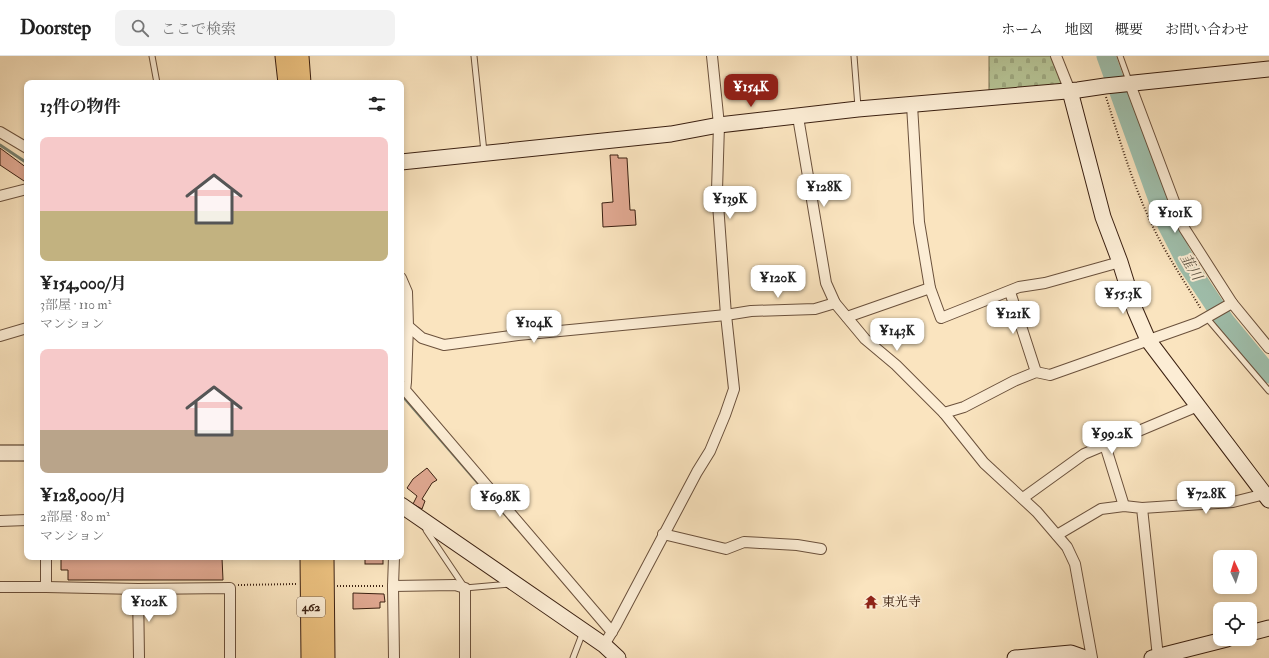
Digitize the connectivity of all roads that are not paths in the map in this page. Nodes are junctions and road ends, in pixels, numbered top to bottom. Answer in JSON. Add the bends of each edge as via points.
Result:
{"nodes":[{"id":1,"x":152,"y":56,"type":"edge"},
{"id":2,"x":286,"y":56,"type":"edge"},
{"id":3,"x":299,"y":56,"type":"edge"},
{"id":4,"x":474,"y":56,"type":"edge"},
{"id":5,"x":712,"y":56,"type":"edge"},
{"id":6,"x":854,"y":56,"type":"edge"},
{"id":7,"x":1056,"y":56,"type":"edge"},
{"id":8,"x":1120,"y":56,"type":"edge"},
{"id":9,"x":1269,"y":70,"type":"edge"},
{"id":10,"x":156,"y":80,"type":"edge"},
{"id":11,"x":288,"y":80,"type":"edge"},
{"id":12,"x":302,"y":80,"type":"edge"},
{"id":13,"x":1129,"y":84,"type":"junction"},
{"id":14,"x":1070,"y":91,"type":"junction"},
{"id":15,"x":912,"y":105,"type":"junction"},
{"id":16,"x":858,"y":109,"type":"junction"},
{"id":17,"x":798,"y":117,"type":"junction"},
{"id":18,"x":719,"y":125,"type":"junction"},
{"id":19,"x":0,"y":132,"type":"edge"},
{"id":20,"x":24,"y":146,"type":"edge"},
{"id":21,"x":484,"y":153,"type":"junction"},
{"id":22,"x":404,"y":162,"type":"edge"},
{"id":23,"x":24,"y":190,"type":"edge"},
{"id":24,"x":0,"y":196,"type":"edge"},
{"id":25,"x":1120,"y":262,"type":"junction"},
{"id":26,"x":404,"y":285,"type":"edge"},
{"id":27,"x":930,"y":288,"type":"junction"},
{"id":28,"x":1010,"y":292,"type":"junction"},
{"id":29,"x":835,"y":303,"type":"junction"},
{"id":30,"x":1232,"y":303,"type":"junction"},
{"id":31,"x":726,"y":315,"type":"junction"},
{"id":32,"x":847,"y":317,"type":"junction"},
{"id":33,"x":1206,"y":317,"type":"junction"},
{"id":34,"x":408,"y":326,"type":"junction"},
{"id":35,"x":24,"y":329,"type":"edge"},
{"id":36,"x":0,"y":336,"type":"edge"},
{"id":37,"x":1148,"y":340,"type":"junction"},
{"id":38,"x":1269,"y":348,"type":"edge"},
{"id":39,"x":1036,"y":372,"type":"junction"},
{"id":40,"x":404,"y":386,"type":"edge"},
{"id":41,"x":1269,"y":391,"type":"edge"},
{"id":42,"x":404,"y":392,"type":"edge"},
{"id":43,"x":1198,"y":406,"type":"junction"},
{"id":44,"x":944,"y":414,"type":"junction"},
{"id":45,"x":1105,"y":445,"type":"junction"},
{"id":46,"x":0,"y":453,"type":"edge"},
{"id":47,"x":24,"y":453,"type":"edge"},
{"id":48,"x":1268,"y":495,"type":"edge"},
{"id":49,"x":1023,"y":498,"type":"junction"},
{"id":50,"x":1124,"y":506,"type":"junction"},
{"id":51,"x":404,"y":507,"type":"edge"},
{"id":52,"x":1142,"y":508,"type":"junction"},
{"id":53,"x":24,"y":520,"type":"edge"},
{"id":54,"x":423,"y":520,"type":"junction"},
{"id":55,"x":0,"y":521,"type":"edge"},
{"id":56,"x":664,"y":534,"type":"junction"},
{"id":57,"x":1057,"y":535,"type":"junction"},
{"id":58,"x":821,"y":549,"type":"dead end"},
{"id":59,"x":46,"y":560,"type":"edge"},
{"id":60,"x":310,"y":560,"type":"edge"},
{"id":61,"x":324,"y":560,"type":"edge"},
{"id":62,"x":394,"y":560,"type":"edge"},
{"id":63,"x":516,"y":584,"type":"junction"},
{"id":64,"x":393,"y":586,"type":"junction"},
{"id":65,"x":0,"y":587,"type":"edge"},
{"id":66,"x":46,"y":587,"type":"junction"},
{"id":67,"x":465,"y":588,"type":"junction"},
{"id":68,"x":138,"y":589,"type":"junction"},
{"id":69,"x":1269,"y":628,"type":"edge"},
{"id":70,"x":584,"y":631,"type":"junction"},
{"id":71,"x":1257,"y":631,"type":"edge"},
{"id":72,"x":612,"y":632,"type":"junction"},
{"id":73,"x":1213,"y":642,"type":"edge"},
{"id":74,"x":604,"y":645,"type":"junction"},
{"id":75,"x":1155,"y":657,"type":"edge"},
{"id":76,"x":139,"y":658,"type":"edge"},
{"id":77,"x":230,"y":658,"type":"edge"},
{"id":78,"x":311,"y":658,"type":"edge"},
{"id":79,"x":324,"y":658,"type":"edge"},
{"id":80,"x":394,"y":658,"type":"edge"},
{"id":81,"x":465,"y":658,"type":"edge"},
{"id":82,"x":573,"y":658,"type":"edge"},
{"id":83,"x":618,"y":658,"type":"edge"},
{"id":84,"x":1014,"y":658,"type":"edge"},
{"id":85,"x":1085,"y":658,"type":"edge"},
{"id":86,"x":1092,"y":658,"type":"edge"}],
"edges":[{"from":1,"to":10,"type":"lane"},
{"from":2,"to":11,"type":"highway"},
{"from":3,"to":12,"type":"highway"},
{"from":4,"to":21,"type":"lane"},
{"from":5,"to":18,"type":"street"},
{"from":6,"to":16,"type":"lane"},
{"from":7,"to":14,"type":"street"},
{"from":8,"to":13,"type":"lane"},
{"from":9,"to":13,"type":"street"},
{"from":13,"to":14,"type":"street"},
{"from":13,"to":30,"type":"street","via":[[1184,228]]},
{"from":14,"to":15,"type":"street"},
{"from":14,"to":25,"type":"street","via":[[1103,217]]},
{"from":15,"to":16,"type":"street"},
{"from":15,"to":27,"type":"street","via":[[919,222]]},
{"from":16,"to":17,"type":"street"},
{"from":17,"to":18,"type":"street"},
{"from":17,"to":29,"type":"street","via":[[826,283]]},
{"from":18,"to":21,"type":"street","via":[[671,134]]},
{"from":18,"to":31,"type":"street","via":[[717,190]]},
{"from":19,"to":20,"type":"street"},
{"from":21,"to":22,"type":"street"},
{"from":23,"to":24,"type":"street"},
{"from":25,"to":28,"type":"street","via":[[1045,283],[1019,287]]},
{"from":25,"to":37,"type":"street","via":[[1135,310]]},
{"from":26,"to":34,"type":"street","via":[[407,292]]},
{"from":27,"to":28,"type":"street","via":[[941,318]]},
{"from":27,"to":32,"type":"street"},
{"from":28,"to":39,"type":"street"},
{"from":29,"to":31,"type":"street","via":[[815,309],[751,311]]},
{"from":29,"to":32,"type":"street"},
{"from":30,"to":33,"type":"street"},
{"from":30,"to":38,"type":"street"},
{"from":31,"to":34,"type":"street","via":[[518,335],[444,345],[422,338]]},
{"from":31,"to":56,"type":"street","via":[[734,389],[710,451]]},
{"from":32,"to":44,"type":"street","via":[[865,339],[896,365]]},
{"from":33,"to":37,"type":"street","via":[[1197,323]]},
{"from":33,"to":41,"type":"lane"},
{"from":34,"to":40,"type":"street"},
{"from":35,"to":36,"type":"street"},
{"from":37,"to":39,"type":"street","via":[[1050,375]]},
{"from":37,"to":43,"type":"street"},
{"from":39,"to":44,"type":"street"},
{"from":42,"to":72,"type":"street"},
{"from":43,"to":45,"type":"street"},
{"from":43,"to":48,"type":"street"},
{"from":44,"to":49,"type":"street","via":[[984,463]]},
{"from":45,"to":49,"type":"street","via":[[1084,454]]},
{"from":45,"to":50,"type":"street"},
{"from":46,"to":47,"type":"street"},
{"from":48,"to":52,"type":"street","via":[[1233,502]]},
{"from":49,"to":57,"type":"street"},
{"from":50,"to":52,"type":"street"},
{"from":50,"to":57,"type":"street","via":[[1101,509]]},
{"from":51,"to":54,"type":"street"},
{"from":52,"to":75,"type":"street"},
{"from":53,"to":55,"type":"street"},
{"from":54,"to":63,"type":"street"},
{"from":54,"to":67,"type":"lane","via":[[426,530]]},
{"from":56,"to":58,"type":"street","via":[[726,549],[744,542]]},
{"from":56,"to":72,"type":"street"},
{"from":57,"to":86,"type":"street","via":[[1067,547],[1074,564]]},
{"from":59,"to":66,"type":"street"},
{"from":60,"to":78,"type":"highway","number":"462"},
{"from":61,"to":79,"type":"highway","number":"462"},
{"from":62,"to":64,"type":"street"},
{"from":63,"to":67,"type":"lane"},
{"from":63,"to":70,"type":"street"},
{"from":64,"to":67,"type":"street","via":[[455,585]]},
{"from":64,"to":80,"type":"street"},
{"from":65,"to":66,"type":"street"},
{"from":66,"to":68,"type":"street"},
{"from":67,"to":81,"type":"street"},
{"from":68,"to":76,"type":"street"},
{"from":68,"to":77,"type":"street","via":[[230,588]]},
{"from":69,"to":71,"type":"street"},
{"from":70,"to":74,"type":"street"},
{"from":70,"to":82,"type":"lane"},
{"from":72,"to":74,"type":"street"},
{"from":73,"to":75,"type":"street"},
{"from":74,"to":83,"type":"street"},
{"from":84,"to":85,"type":"street","via":[[1071,653]]}]}
